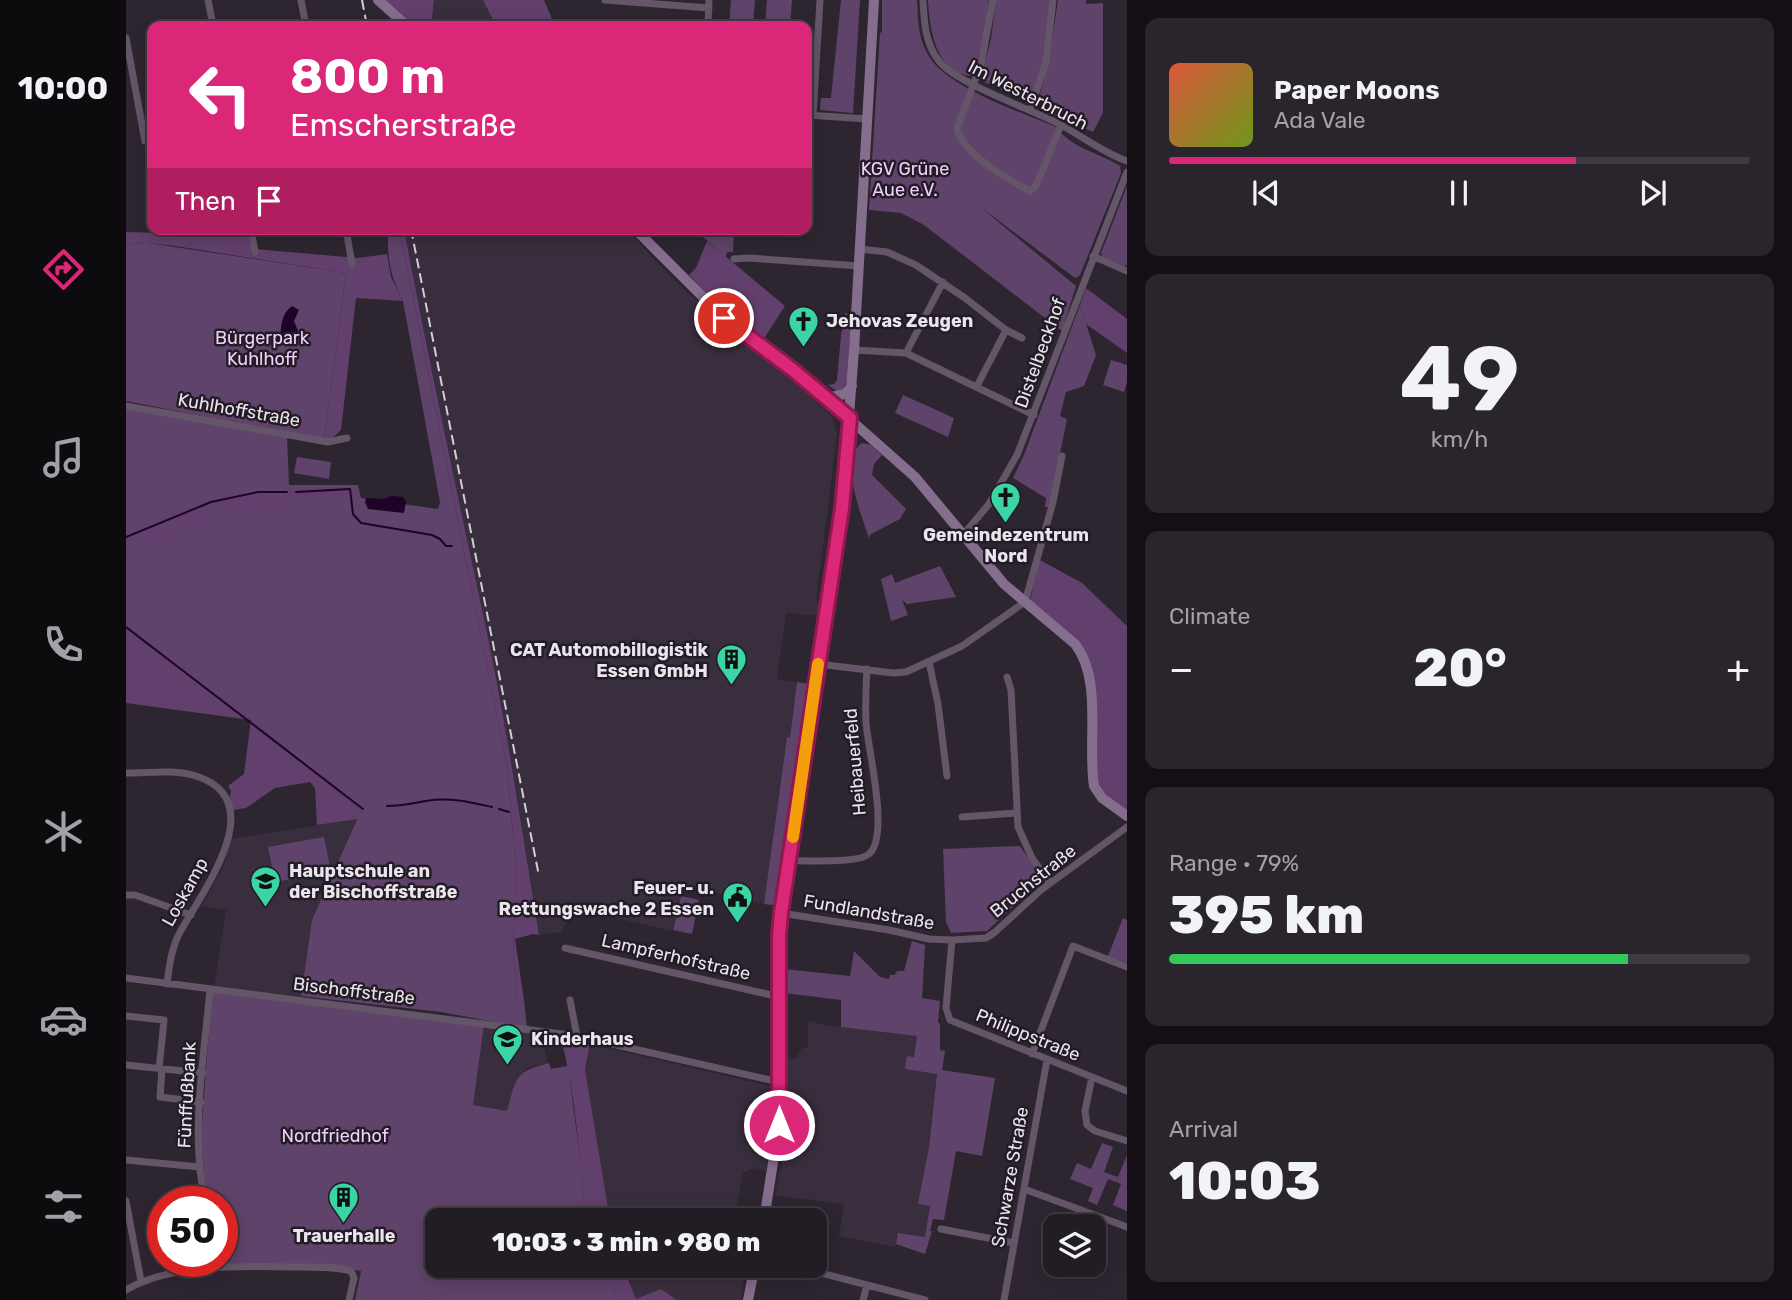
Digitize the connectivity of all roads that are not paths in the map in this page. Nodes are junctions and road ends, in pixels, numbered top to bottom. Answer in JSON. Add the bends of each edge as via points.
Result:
{"nodes":[{"id":1,"x":208,"y":0,"type":"edge"},
{"id":2,"x":301,"y":0,"type":"edge"},
{"id":3,"x":378,"y":0,"type":"edge"},
{"id":4,"x":605,"y":0,"type":"edge"},
{"id":5,"x":820,"y":0,"type":"edge"},
{"id":6,"x":874,"y":0,"type":"edge"},
{"id":7,"x":923,"y":0,"type":"edge"},
{"id":8,"x":993,"y":0,"type":"edge"},
{"id":9,"x":1053,"y":0,"type":"edge"},
{"id":10,"x":709,"y":4,"type":"edge"},
{"id":11,"x":212,"y":21,"type":"edge"},
{"id":12,"x":305,"y":21,"type":"edge"},
{"id":13,"x":401,"y":21,"type":"edge"},
{"id":14,"x":126,"y":38,"type":"edge"},
{"id":15,"x":812,"y":50,"type":"edge"},
{"id":16,"x":817,"y":50,"type":"junction"},
{"id":17,"x":974,"y":84,"type":"junction"},
{"id":18,"x":812,"y":96,"type":"edge"},
{"id":19,"x":1030,"y":110,"type":"junction"},
{"id":20,"x":812,"y":115,"type":"edge"},
{"id":21,"x":868,"y":119,"type":"junction"},
{"id":22,"x":1061,"y":125,"type":"junction"},
{"id":23,"x":145,"y":141,"type":"dead end"},
{"id":24,"x":1126,"y":158,"type":"edge"},
{"id":25,"x":1127,"y":172,"type":"edge"},
{"id":26,"x":252,"y":235,"type":"edge"},
{"id":27,"x":347,"y":235,"type":"edge"},
{"id":28,"x":641,"y":235,"type":"edge"},
{"id":29,"x":860,"y":249,"type":"junction"},
{"id":30,"x":255,"y":252,"type":"dead end"},
{"id":31,"x":1093,"y":256,"type":"junction"},
{"id":32,"x":734,"y":260,"type":"dead end"},
{"id":33,"x":352,"y":264,"type":"dead end"},
{"id":34,"x":859,"y":266,"type":"junction"},
{"id":35,"x":1127,"y":271,"type":"edge"},
{"id":36,"x":943,"y":282,"type":"junction"},
{"id":37,"x":1006,"y":330,"type":"junction"},
{"id":38,"x":1022,"y":338,"type":"dead end"},
{"id":39,"x":855,"y":350,"type":"junction"},
{"id":40,"x":906,"y":353,"type":"junction"},
{"id":41,"x":852,"y":386,"type":"junction"},
{"id":42,"x":977,"y":386,"type":"junction"},
{"id":43,"x":827,"y":398,"type":"junction"},
{"id":44,"x":126,"y":406,"type":"edge"},
{"id":45,"x":1034,"y":415,"type":"junction"},
{"id":46,"x":850,"y":418,"type":"junction"},
{"id":47,"x":870,"y":436,"type":"junction"},
{"id":48,"x":347,"y":438,"type":"dead end"},
{"id":49,"x":847,"y":450,"type":"junction"},
{"id":50,"x":1062,"y":456,"type":"dead end"},
{"id":51,"x":963,"y":535,"type":"junction"},
{"id":52,"x":1025,"y":603,"type":"junction"},
{"id":53,"x":929,"y":662,"type":"junction"},
{"id":54,"x":818,"y":664,"type":"junction"},
{"id":55,"x":867,"y":669,"type":"junction"},
{"id":56,"x":1007,"y":677,"type":"dead end"},
{"id":57,"x":126,"y":772,"type":"edge"},
{"id":58,"x":947,"y":776,"type":"dead end"},
{"id":59,"x":1016,"y":813,"type":"junction"},
{"id":60,"x":1127,"y":816,"type":"edge"},
{"id":61,"x":962,"y":817,"type":"dead end"},
{"id":62,"x":1127,"y":827,"type":"edge"},
{"id":63,"x":789,"y":861,"type":"junction"},
{"id":64,"x":1050,"y":883,"type":"junction"},
{"id":65,"x":126,"y":895,"type":"edge"},
{"id":66,"x":781,"y":913,"type":"junction"},
{"id":67,"x":191,"y":915,"type":"junction"},
{"id":68,"x":952,"y":940,"type":"junction"},
{"id":69,"x":565,"y":948,"type":"dead end"},
{"id":70,"x":1127,"y":968,"type":"edge"},
{"id":71,"x":126,"y":978,"type":"edge"},
{"id":72,"x":167,"y":984,"type":"junction"},
{"id":73,"x":210,"y":989,"type":"junction"},
{"id":74,"x":780,"y":997,"type":"junction"},
{"id":75,"x":570,"y":1000,"type":"dead end"},
{"id":76,"x":126,"y":1016,"type":"edge"},
{"id":77,"x":577,"y":1036,"type":"junction"},
{"id":78,"x":1032,"y":1054,"type":"junction"},
{"id":79,"x":1047,"y":1060,"type":"junction"},
{"id":80,"x":126,"y":1065,"type":"edge"},
{"id":81,"x":161,"y":1069,"type":"junction"},
{"id":82,"x":203,"y":1073,"type":"junction"},
{"id":83,"x":1092,"y":1077,"type":"junction"},
{"id":84,"x":779,"y":1082,"type":"junction"},
{"id":85,"x":1127,"y":1091,"type":"edge"},
{"id":86,"x":201,"y":1102,"type":"junction"},
{"id":87,"x":1127,"y":1141,"type":"edge"},
{"id":88,"x":126,"y":1160,"type":"edge"},
{"id":89,"x":200,"y":1167,"type":"junction"},
{"id":90,"x":203,"y":1186,"type":"edge"},
{"id":91,"x":1024,"y":1189,"type":"junction"},
{"id":92,"x":126,"y":1201,"type":"edge"},
{"id":93,"x":766,"y":1208,"type":"edge"},
{"id":94,"x":1127,"y":1227,"type":"edge"},
{"id":95,"x":941,"y":1229,"type":"dead end"},
{"id":96,"x":1014,"y":1243,"type":"junction"},
{"id":97,"x":238,"y":1265,"type":"edge"},
{"id":98,"x":827,"y":1275,"type":"edge"},
{"id":99,"x":159,"y":1277,"type":"edge"},
{"id":100,"x":752,"y":1278,"type":"edge"},
{"id":101,"x":141,"y":1281,"type":"junction"},
{"id":102,"x":867,"y":1285,"type":"junction"},
{"id":103,"x":126,"y":1290,"type":"edge"},
{"id":104,"x":349,"y":1300,"type":"edge"},
{"id":105,"x":748,"y":1300,"type":"edge"},
{"id":106,"x":863,"y":1300,"type":"edge"},
{"id":107,"x":925,"y":1300,"type":"edge"},
{"id":108,"x":1004,"y":1300,"type":"edge"}],
"edges":[{"from":1,"to":11,"type":"street"},
{"from":2,"to":12,"type":"street"},
{"from":3,"to":13,"type":"main road"},
{"from":4,"to":10,"type":"street"},
{"from":5,"to":16,"type":"street"},
{"from":6,"to":21,"type":"main road"},
{"from":7,"to":17,"type":"street","name":"Im Westerbruch","via":[[933,54],[946,69]]},
{"from":8,"to":17,"type":"street","via":[[986,48]]},
{"from":9,"to":19,"type":"street","via":[[1046,62]]},
{"from":14,"to":23,"type":"street"},
{"from":15,"to":16,"type":"street"},
{"from":16,"to":18,"type":"street"},
{"from":17,"to":19,"type":"street","name":"Im Westerbruch"},
{"from":17,"to":22,"type":"street","via":[[957,133],[990,167],[1030,191]]},
{"from":19,"to":22,"type":"street","name":"Im Westerbruch"},
{"from":20,"to":21,"type":"street"},
{"from":21,"to":29,"type":"main road"},
{"from":22,"to":24,"type":"street","name":"Im Westerbruch","via":[[1092,146]]},
{"from":25,"to":31,"type":"street","name":"Distelbeckhof"},
{"from":26,"to":30,"type":"street"},
{"from":27,"to":33,"type":"street"},
{"from":28,"to":43,"type":"main road","via":[[724,318]]},
{"from":29,"to":34,"type":"main road"},
{"from":29,"to":36,"type":"street","via":[[895,254]]},
{"from":31,"to":35,"type":"street"},
{"from":31,"to":45,"type":"street","name":"Distelbeckhof"},
{"from":32,"to":34,"type":"street"},
{"from":34,"to":39,"type":"main road"},
{"from":36,"to":37,"type":"street"},
{"from":36,"to":40,"type":"street"},
{"from":37,"to":38,"type":"street"},
{"from":37,"to":42,"type":"street"},
{"from":39,"to":40,"type":"street"},
{"from":39,"to":41,"type":"main road"},
{"from":40,"to":42,"type":"street"},
{"from":41,"to":43,"type":"main road","via":[[845,394]]},
{"from":41,"to":46,"type":"main road"},
{"from":42,"to":45,"type":"street"},
{"from":43,"to":46,"type":"main road"},
{"from":44,"to":48,"type":"street","name":"Kuhlhoffstraße","via":[[328,442]]},
{"from":45,"to":51,"type":"street","name":"Distelbeckhof","via":[[1006,477]]},
{"from":46,"to":47,"type":"main road"},
{"from":46,"to":49,"type":"main road"},
{"from":47,"to":49,"type":"main road","via":[[855,440]]},
{"from":47,"to":51,"type":"main road","via":[[915,477]]},
{"from":49,"to":54,"type":"main road"},
{"from":50,"to":52,"type":"street"},
{"from":51,"to":52,"type":"main road"},
{"from":52,"to":53,"type":"street","via":[[962,646]]},
{"from":52,"to":60,"type":"main road","via":[[1082,654],[1090,684],[1094,786]]},
{"from":53,"to":55,"type":"street","via":[[900,673]]},
{"from":53,"to":58,"type":"street"},
{"from":54,"to":55,"type":"street"},
{"from":54,"to":63,"type":"main road"},
{"from":55,"to":63,"type":"street","name":"Heibauerfeld","via":[[866,727],[877,792],[874,846],[858,859]]},
{"from":56,"to":59,"type":"street"},
{"from":57,"to":67,"type":"street","name":"Loskamp","via":[[197,776],[217,786],[226,801],[230,825],[224,852]]},
{"from":59,"to":61,"type":"street"},
{"from":59,"to":64,"type":"street","via":[[1025,845]]},
{"from":62,"to":64,"type":"street","name":"Bruchstraße"},
{"from":63,"to":66,"type":"main road"},
{"from":64,"to":68,"type":"street","name":"Bruchstraße","via":[[989,937]]},
{"from":65,"to":67,"type":"street"},
{"from":66,"to":68,"type":"street","name":"Fundlandstraße"},
{"from":66,"to":74,"type":"main road"},
{"from":67,"to":72,"type":"street","name":"Loskamp","via":[[175,945]]},
{"from":68,"to":78,"type":"street","name":"Philippstraße","via":[[947,1017]]},
{"from":69,"to":74,"type":"street","name":"Lampferhofstraße"},
{"from":70,"to":78,"type":"street","via":[[1073,946]]},
{"from":71,"to":72,"type":"street","name":"Bischoffstraße"},
{"from":72,"to":73,"type":"street","name":"Bischoffstraße"},
{"from":73,"to":77,"type":"street","name":"Bischoffstraße"},
{"from":73,"to":82,"type":"street","name":"Fünffußbank"},
{"from":74,"to":84,"type":"main road"},
{"from":75,"to":77,"type":"street"},
{"from":76,"to":81,"type":"street","via":[[164,1020]]},
{"from":77,"to":84,"type":"street","name":"Bischoffstraße"},
{"from":78,"to":79,"type":"street","name":"Philippstraße"},
{"from":79,"to":83,"type":"street","name":"Philippstraße"},
{"from":79,"to":91,"type":"street","name":"Schwarze Straße"},
{"from":80,"to":81,"type":"street"},
{"from":81,"to":82,"type":"street"},
{"from":81,"to":86,"type":"street","via":[[160,1097]]},
{"from":82,"to":86,"type":"street","name":"Fünffußbank"},
{"from":83,"to":85,"type":"street","name":"Philippstraße"},
{"from":83,"to":87,"type":"street","name":"Philippstraße","via":[[1087,1125]]},
{"from":84,"to":93,"type":"main road","via":[[777,1147]]},
{"from":86,"to":89,"type":"street","name":"Fünffußbank"},
{"from":88,"to":89,"type":"street"},
{"from":89,"to":90,"type":"street","name":"Fünffußbank"},
{"from":91,"to":94,"type":"street"},
{"from":91,"to":96,"type":"street","name":"Schwarze Straße"},
{"from":92,"to":101,"type":"street"},
{"from":95,"to":96,"type":"street"},
{"from":96,"to":108,"type":"street","name":"Schwarze Straße"},
{"from":97,"to":104,"type":"street","via":[[351,1271]]},
{"from":98,"to":102,"type":"street"},
{"from":99,"to":101,"type":"street"},
{"from":100,"to":105,"type":"main road"},
{"from":101,"to":103,"type":"street"},
{"from":102,"to":106,"type":"street"},
{"from":102,"to":107,"type":"street"}]}
